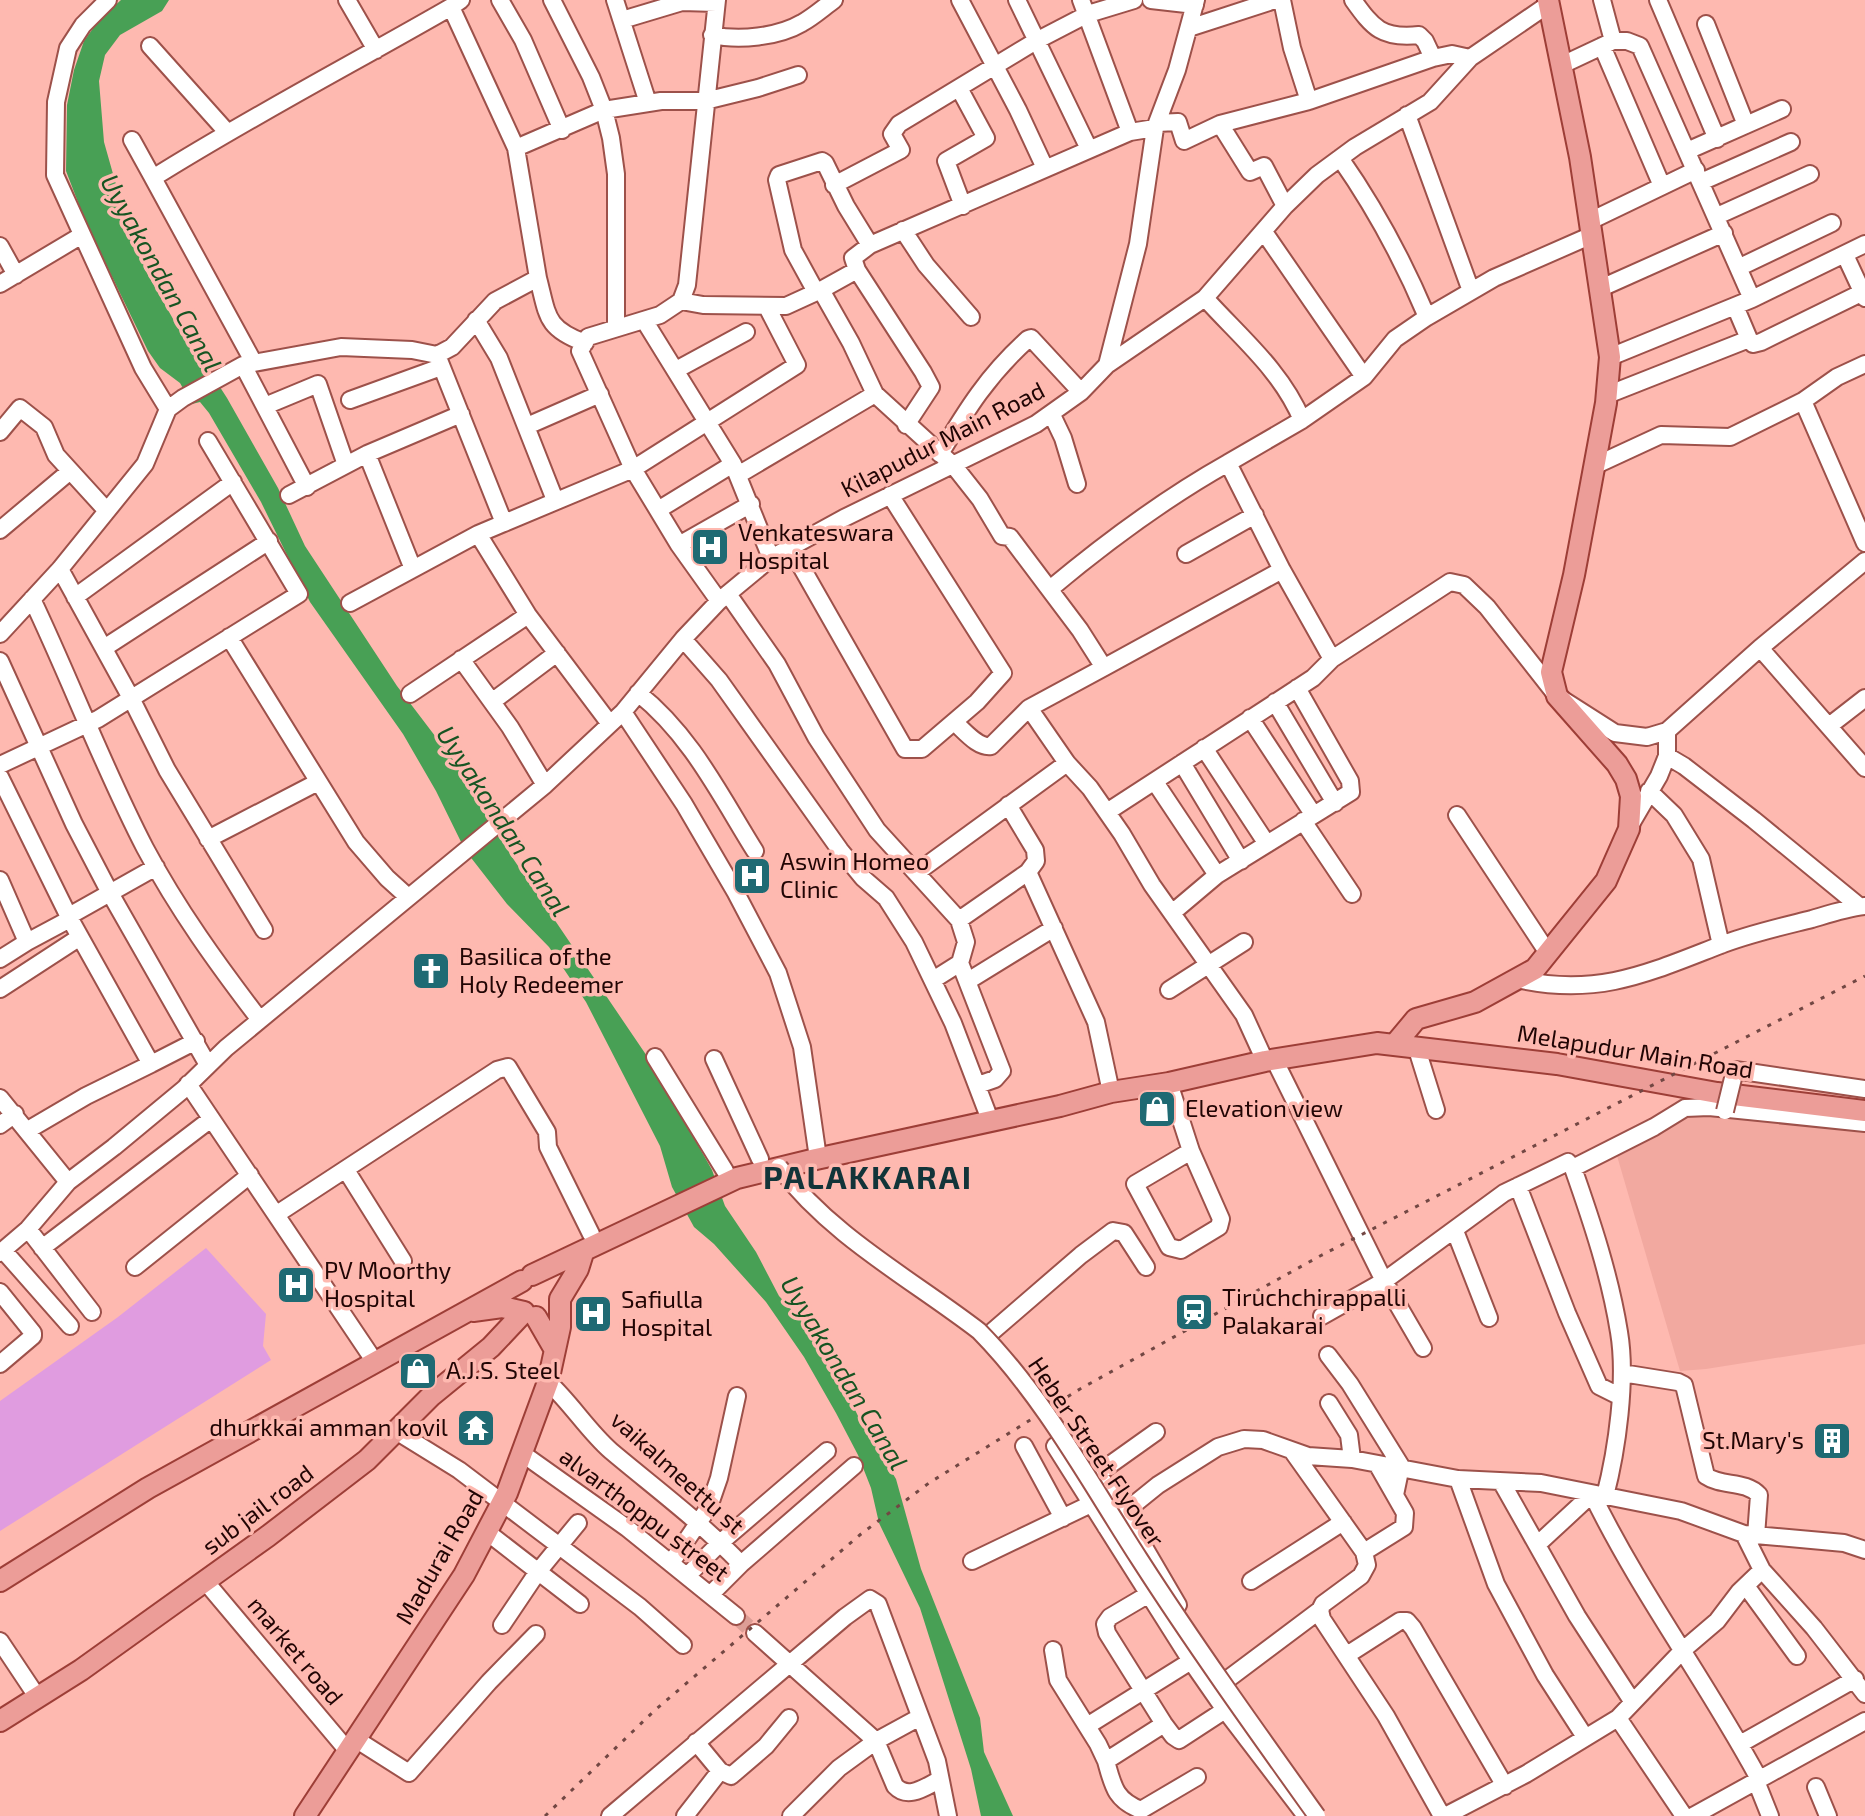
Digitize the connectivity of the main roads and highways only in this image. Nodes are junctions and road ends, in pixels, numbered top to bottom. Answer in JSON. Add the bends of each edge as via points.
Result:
{"nodes":[{"id":1,"x":1548,"y":2,"type":"edge"},
{"id":2,"x":1406,"y":1045,"type":"junction"},
{"id":3,"x":1865,"y":1099,"type":"edge"},
{"id":4,"x":1865,"y":1111,"type":"edge"},
{"id":5,"x":590,"y":1244,"type":"junction"},
{"id":6,"x":527,"y":1278,"type":"junction"},
{"id":7,"x":560,"y":1299,"type":"junction"},
{"id":8,"x":473,"y":1311,"type":"junction"},
{"id":9,"x":530,"y":1315,"type":"junction"},
{"id":10,"x":555,"y":1350,"type":"junction"},
{"id":11,"x":0,"y":1581,"type":"edge"},
{"id":12,"x":0,"y":1721,"type":"edge"},
{"id":13,"x":305,"y":1816,"type":"edge"}],
"edges":[{"from":1,"to":2,"type":"main road","via":[[1610,357],[1574,575],[1551,672],[1557,696],[1626,779],[1629,829],[1606,881],[1535,969],[1475,1002],[1416,1019]]},
{"from":2,"to":3,"type":"main road","name":"Melapudur Main Road","via":[[1461,1040]]},
{"from":2,"to":4,"type":"main road","name":"Melapudur Main Road"},
{"from":2,"to":5,"type":"main road","name":"Melapudur Main Road","via":[[1377,1043],[1269,1060],[779,1167],[737,1178]]},
{"from":5,"to":6,"type":"main road"},
{"from":5,"to":7,"type":"main road"},
{"from":6,"to":7,"type":"main road","via":[[546,1276],[557,1285]]},
{"from":6,"to":8,"type":"main road"},
{"from":6,"to":9,"type":"main road","via":[[518,1287],[517,1301]]},
{"from":7,"to":9,"type":"main road","via":[[549,1315]]},
{"from":7,"to":10,"type":"main road","name":"Madurai Road"},
{"from":8,"to":9,"type":"main road","via":[[502,1307]]},
{"from":8,"to":11,"type":"main road","via":[[148,1488]]},
{"from":9,"to":10,"type":"main road"},
{"from":9,"to":12,"type":"main road","name":"sub jail road","via":[[431,1396],[367,1460],[81,1670]]},
{"from":10,"to":13,"type":"main road","name":"Madurai Road","via":[[523,1454],[464,1575]]}]}
